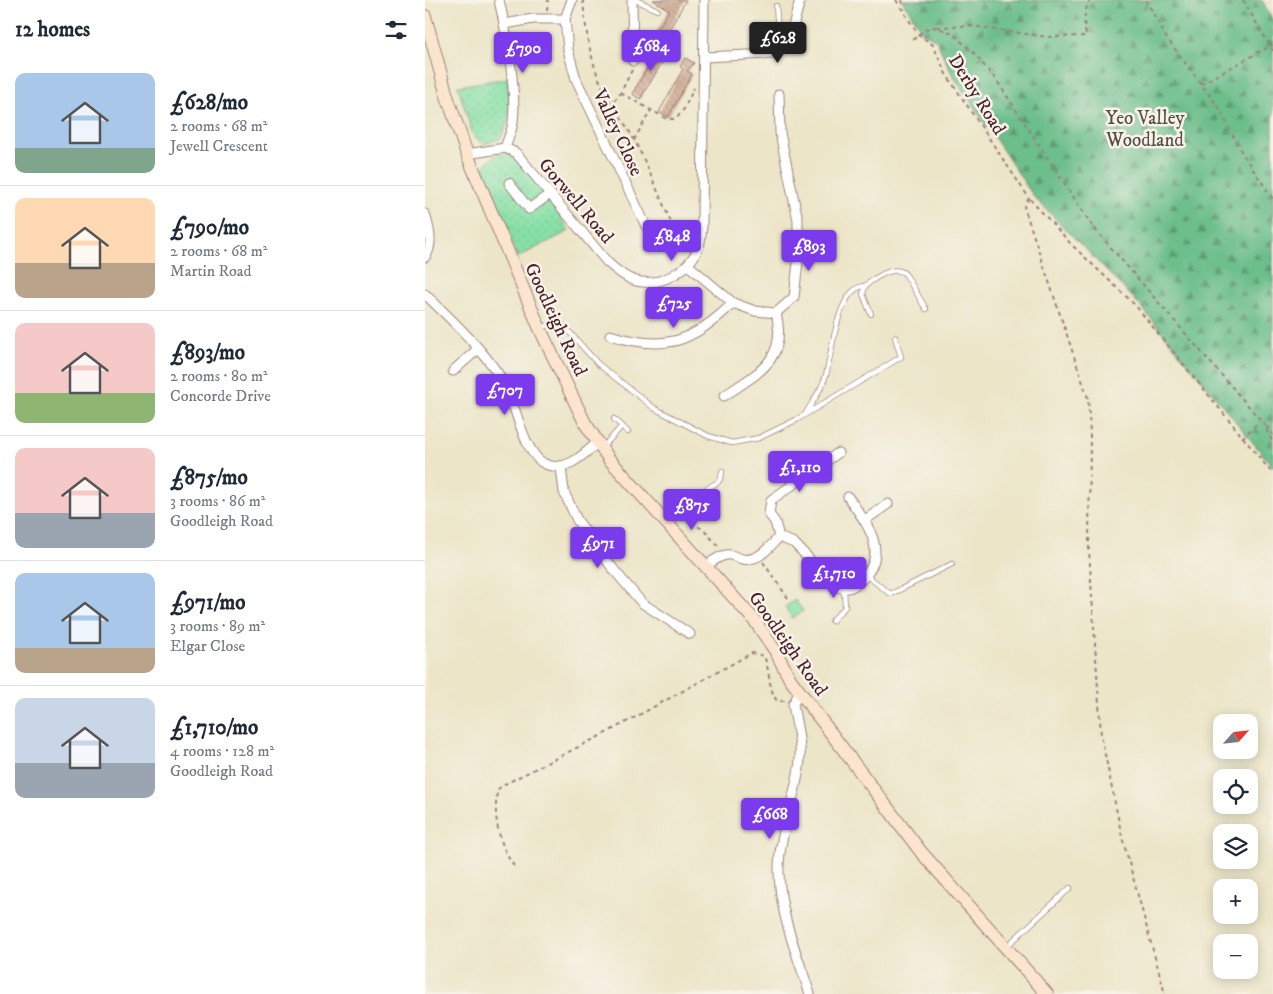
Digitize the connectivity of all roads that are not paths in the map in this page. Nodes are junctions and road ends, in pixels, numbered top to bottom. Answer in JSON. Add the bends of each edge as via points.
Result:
{"nodes":[{"id":1,"x":499,"y":0,"type":"edge"},
{"id":2,"x":572,"y":0,"type":"edge"},
{"id":3,"x":632,"y":0,"type":"edge"},
{"id":4,"x":636,"y":0,"type":"edge"},
{"id":5,"x":704,"y":0,"type":"edge"},
{"id":6,"x":800,"y":0,"type":"edge"},
{"id":7,"x":776,"y":6,"type":"dead end"},
{"id":8,"x":657,"y":10,"type":"dead end"},
{"id":9,"x":425,"y":16,"type":"edge"},
{"id":10,"x":565,"y":19,"type":"junction"},
{"id":11,"x":505,"y":24,"type":"junction"},
{"id":12,"x":783,"y":43,"type":"junction"},
{"id":13,"x":704,"y":57,"type":"junction"},
{"id":14,"x":633,"y":61,"type":"road end"},
{"id":15,"x":779,"y":94,"type":"dead end"},
{"id":16,"x":505,"y":148,"type":"junction"},
{"id":17,"x":467,"y":154,"type":"junction"},
{"id":18,"x":509,"y":183,"type":"dead end"},
{"id":19,"x":550,"y":194,"type":"junction"},
{"id":20,"x":425,"y":214,"type":"edge"},
{"id":21,"x":646,"y":226,"type":"dead end"},
{"id":22,"x":425,"y":257,"type":"edge"},
{"id":23,"x":688,"y":265,"type":"junction"},
{"id":24,"x":865,"y":286,"type":"junction"},
{"id":25,"x":425,"y":294,"type":"edge"},
{"id":26,"x":733,"y":303,"type":"junction"},
{"id":27,"x":926,"y":309,"type":"dead end"},
{"id":28,"x":776,"y":313,"type":"junction"},
{"id":29,"x":871,"y":314,"type":"dead end"},
{"id":30,"x":540,"y":329,"type":"junction"},
{"id":31,"x":610,"y":335,"type":"dead end"},
{"id":32,"x":895,"y":338,"type":"dead end"},
{"id":33,"x":478,"y":349,"type":"junction"},
{"id":34,"x":453,"y":371,"type":"dead end"},
{"id":35,"x":724,"y":396,"type":"dead end"},
{"id":36,"x":805,"y":415,"type":"junction"},
{"id":37,"x":614,"y":419,"type":"dead end"},
{"id":38,"x":623,"y":426,"type":"junction"},
{"id":39,"x":628,"y":432,"type":"dead end"},
{"id":40,"x":600,"y":445,"type":"junction"},
{"id":41,"x":838,"y":453,"type":"dead end"},
{"id":42,"x":798,"y":462,"type":"dead end"},
{"id":43,"x":561,"y":467,"type":"junction"},
{"id":44,"x":722,"y":471,"type":"dead end"},
{"id":45,"x":806,"y":475,"type":"junction"},
{"id":46,"x":849,"y":497,"type":"dead end"},
{"id":47,"x":887,"y":504,"type":"dead end"},
{"id":48,"x":665,"y":520,"type":"junction"},
{"id":49,"x":865,"y":520,"type":"junction"},
{"id":50,"x":779,"y":537,"type":"junction"},
{"id":51,"x":952,"y":564,"type":"dead end"},
{"id":52,"x":706,"y":566,"type":"junction"},
{"id":53,"x":867,"y":575,"type":"junction"},
{"id":54,"x":844,"y":589,"type":"junction"},
{"id":55,"x":832,"y":621,"type":"dead end"},
{"id":56,"x":689,"y":634,"type":"dead end"},
{"id":57,"x":798,"y":694,"type":"junction"},
{"id":58,"x":1070,"y":888,"type":"dead end"},
{"id":59,"x":1006,"y":947,"type":"junction"},
{"id":60,"x":810,"y":994,"type":"edge"},
{"id":61,"x":1047,"y":994,"type":"edge"}],
"edges":[{"from":1,"to":11,"type":"street"},
{"from":2,"to":10,"type":"street","name":"Valley Close"},
{"from":3,"to":14,"type":"street"},
{"from":4,"to":8,"type":"lane"},
{"from":5,"to":13,"type":"street"},
{"from":6,"to":12,"type":"street","via":[[792,30]]},
{"from":7,"to":12,"type":"lane","via":[[777,32]]},
{"from":9,"to":17,"type":"street","name":"Goodleigh Road"},
{"from":10,"to":11,"type":"street","via":[[533,19]]},
{"from":10,"to":21,"type":"street","name":"Valley Close","via":[[568,50],[576,79]]},
{"from":11,"to":16,"type":"street","via":[[514,121]]},
{"from":12,"to":13,"type":"street","via":[[772,54],[763,56]]},
{"from":13,"to":23,"type":"street","via":[[702,227]]},
{"from":15,"to":28,"type":"street","via":[[780,133],[798,220],[798,262],[794,297]]},
{"from":16,"to":17,"type":"street"},
{"from":16,"to":19,"type":"street","name":"Gorwell Road","via":[[516,153]]},
{"from":17,"to":30,"type":"street","name":"Goodleigh Road"},
{"from":18,"to":19,"type":"street","via":[[529,209]]},
{"from":19,"to":23,"type":"street","name":"Gorwell Road","via":[[620,274],[647,282],[676,274]]},
{"from":20,"to":22,"type":"street","via":[[431,234]]},
{"from":23,"to":26,"type":"street"},
{"from":24,"to":27,"type":"lane","via":[[899,269]]},
{"from":24,"to":29,"type":"lane","via":[[863,294]]},
{"from":24,"to":36,"type":"lane","via":[[856,288],[845,302],[826,376]]},
{"from":25,"to":33,"type":"street"},
{"from":26,"to":28,"type":"street","via":[[755,311]]},
{"from":26,"to":31,"type":"street","via":[[706,328],[672,342],[637,344]]},
{"from":28,"to":35,"type":"street","via":[[780,327],[777,351],[765,368]]},
{"from":30,"to":36,"type":"lane","via":[[551,324],[563,325],[598,364],[654,408],[720,440],[751,441]]},
{"from":30,"to":40,"type":"street","name":"Goodleigh Road","via":[[585,423]]},
{"from":32,"to":36,"type":"lane","via":[[901,357]]},
{"from":33,"to":34,"type":"street"},
{"from":33,"to":43,"type":"street","via":[[504,383],[535,455],[543,463]]},
{"from":37,"to":38,"type":"lane"},
{"from":38,"to":39,"type":"lane"},
{"from":38,"to":40,"type":"lane","via":[[610,442]]},
{"from":40,"to":43,"type":"street"},
{"from":40,"to":48,"type":"street","name":"Goodleigh Road"},
{"from":41,"to":45,"type":"street"},
{"from":42,"to":45,"type":"street"},
{"from":43,"to":56,"type":"street","via":[[564,492],[577,520],[614,570],[642,603]]},
{"from":44,"to":48,"type":"lane","via":[[718,482]]},
{"from":45,"to":50,"type":"street","via":[[771,500],[769,514]]},
{"from":46,"to":49,"type":"street"},
{"from":47,"to":49,"type":"street"},
{"from":48,"to":52,"type":"street","name":"Goodleigh Road"},
{"from":49,"to":53,"type":"street","via":[[873,536],[874,550],[873,565]]},
{"from":50,"to":52,"type":"street","via":[[759,556],[744,559],[725,554]]},
{"from":50,"to":54,"type":"street","via":[[794,543],[835,586]]},
{"from":51,"to":53,"type":"lane","via":[[889,594]]},
{"from":52,"to":57,"type":"street","name":"Goodleigh Road","via":[[755,621]]},
{"from":53,"to":54,"type":"street","via":[[854,586]]},
{"from":54,"to":55,"type":"lane","via":[[845,607]]},
{"from":57,"to":59,"type":"street","name":"Goodleigh Road","via":[[921,852]]},
{"from":57,"to":60,"type":"street","via":[[793,704],[801,752],[784,831],[779,873],[784,916]]},
{"from":58,"to":59,"type":"lane"},
{"from":59,"to":61,"type":"street","name":"Goodleigh Road"}]}
